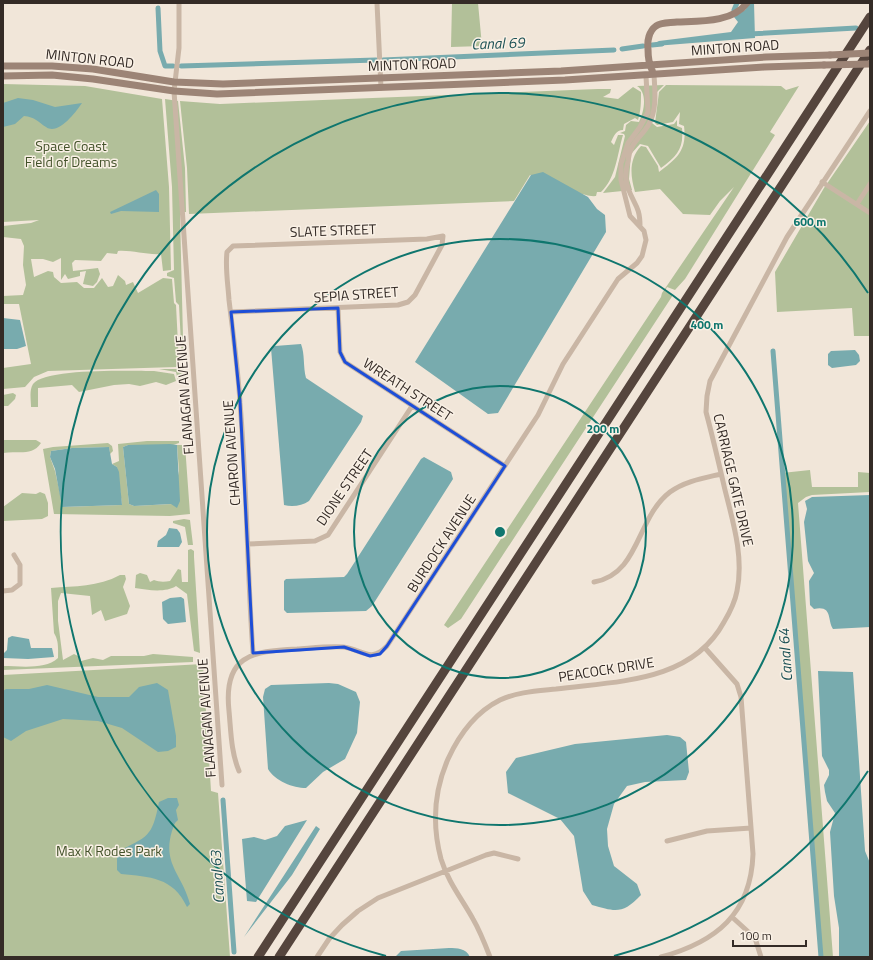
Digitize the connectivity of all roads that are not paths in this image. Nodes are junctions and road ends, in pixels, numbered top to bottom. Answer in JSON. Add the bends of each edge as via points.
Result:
{"nodes":[{"id":1,"x":179,"y":3,"type":"edge"},
{"id":2,"x":377,"y":3,"type":"edge"},
{"id":3,"x":747,"y":3,"type":"edge"},
{"id":4,"x":870,"y":17,"type":"edge"},
{"id":5,"x":870,"y":50,"type":"edge"},
{"id":6,"x":870,"y":53,"type":"edge"},
{"id":7,"x":870,"y":64,"type":"edge"},
{"id":8,"x":7,"y":66,"type":"edge"},
{"id":9,"x":29,"y":66,"type":"junction"},
{"id":10,"x":650,"y":66,"type":"junction"},
{"id":11,"x":20,"y":75,"type":"junction"},
{"id":12,"x":654,"y":75,"type":"junction"},
{"id":13,"x":3,"y":76,"type":"edge"},
{"id":14,"x":646,"y":76,"type":"junction"},
{"id":15,"x":380,"y":79,"type":"junction"},
{"id":16,"x":174,"y":82,"type":"junction"},
{"id":17,"x":381,"y":88,"type":"junction"},
{"id":18,"x":174,"y":92,"type":"junction"},
{"id":19,"x":870,"y":111,"type":"edge"},
{"id":20,"x":642,"y":129,"type":"junction"},
{"id":21,"x":624,"y":164,"type":"junction"},
{"id":22,"x":822,"y":182,"type":"junction"},
{"id":23,"x":870,"y":184,"type":"edge"},
{"id":24,"x":629,"y":190,"type":"junction"},
{"id":25,"x":623,"y":193,"type":"junction"},
{"id":26,"x":857,"y":204,"type":"junction"},
{"id":27,"x":638,"y":206,"type":"junction"},
{"id":28,"x":628,"y":209,"type":"junction"},
{"id":29,"x":870,"y":213,"type":"edge"},
{"id":30,"x":640,"y":226,"type":"junction"},
{"id":31,"x":443,"y":236,"type":"joint"},
{"id":32,"x":227,"y":252,"type":"joint"},
{"id":33,"x":338,"y":308,"type":"junction"},
{"id":34,"x":230,"y":312,"type":"junction"},
{"id":35,"x":412,"y":406,"type":"junction"},
{"id":36,"x":505,"y":466,"type":"junction"},
{"id":37,"x":721,"y":474,"type":"junction"},
{"id":38,"x":248,"y":544,"type":"junction"},
{"id":39,"x":14,"y":555,"type":"dead end"},
{"id":40,"x":594,"y":582,"type":"dead end"},
{"id":41,"x":3,"y":590,"type":"edge"},
{"id":42,"x":705,"y":648,"type":"junction"},
{"id":43,"x":253,"y":653,"type":"junction"},
{"id":44,"x":239,"y":771,"type":"dead end"},
{"id":45,"x":222,"y":785,"type":"dead end"},
{"id":46,"x":751,"y":828,"type":"junction"},
{"id":47,"x":667,"y":841,"type":"dead end"},
{"id":48,"x":518,"y":859,"type":"dead end"},
{"id":49,"x":445,"y":870,"type":"junction"},
{"id":50,"x":732,"y":917,"type":"junction"},
{"id":51,"x":258,"y":957,"type":"edge"},
{"id":52,"x":279,"y":957,"type":"edge"},
{"id":53,"x":317,"y":957,"type":"edge"},
{"id":54,"x":490,"y":957,"type":"edge"},
{"id":55,"x":661,"y":957,"type":"edge"},
{"id":56,"x":761,"y":957,"type":"edge"}],
"edges":[{"from":1,"to":16,"type":"street","name":"FLANAGAN AVENUE","via":[[179,48]]},
{"from":2,"to":15,"type":"street"},
{"from":3,"to":10,"type":"main road","via":[[729,16],[665,23],[655,27],[648,39]]},
{"from":4,"to":51,"type":"highway"},
{"from":5,"to":52,"type":"highway"},
{"from":6,"to":10,"type":"main road","name":"MINTON ROAD","bridge":true,"via":[[766,57]]},
{"from":7,"to":12,"type":"main road","name":"MINTON ROAD","bridge":true,"via":[[764,67]]},
{"from":8,"to":9,"type":"main road","name":"MINTON ROAD"},
{"from":8,"to":11,"type":"main road"},
{"from":9,"to":11,"type":"main road"},
{"from":9,"to":16,"type":"main road","name":"MINTON ROAD","via":[[93,69]]},
{"from":10,"to":12,"type":"main road"},
{"from":10,"to":14,"type":"main road"},
{"from":10,"to":15,"type":"main road","name":"MINTON ROAD"},
{"from":11,"to":13,"type":"main road","name":"MINTON ROAD"},
{"from":11,"to":18,"type":"main road","name":"MINTON ROAD","via":[[93,79]]},
{"from":12,"to":14,"type":"main road","name":"MINTON ROAD"},
{"from":12,"to":20,"type":"street","name":"BURDOCK AVENUE","via":[[655,107],[649,124]]},
{"from":14,"to":17,"type":"main road","name":"MINTON ROAD"},
{"from":14,"to":20,"type":"street","name":"BURDOCK AVENUE","via":[[648,112]]},
{"from":15,"to":16,"type":"main road","name":"MINTON ROAD","via":[[223,84]]},
{"from":15,"to":17,"type":"street"},
{"from":16,"to":18,"type":"street","name":"FLANAGAN AVENUE"},
{"from":17,"to":18,"type":"main road","name":"MINTON ROAD","via":[[217,94]]},
{"from":18,"to":45,"type":"street","name":"FLANAGAN AVENUE"},
{"from":19,"to":22,"type":"street","name":"CARRIAGE GATE DRIVE"},
{"from":20,"to":21,"type":"street","name":"BURDOCK AVENUE","via":[[628,143]]},
{"from":21,"to":24,"type":"street","name":"BURDOCK AVENUE"},
{"from":21,"to":25,"type":"street","name":"BURDOCK AVENUE","via":[[621,180]]},
{"from":22,"to":26,"type":"street"},
{"from":22,"to":37,"type":"street","name":"CARRIAGE GATE DRIVE","via":[[787,237],[710,381],[706,412]]},
{"from":23,"to":26,"type":"street"},
{"from":24,"to":25,"type":"street"},
{"from":24,"to":27,"type":"street","name":"BURDOCK AVENUE"},
{"from":25,"to":28,"type":"street","name":"BURDOCK AVENUE"},
{"from":26,"to":29,"type":"street"},
{"from":27,"to":28,"type":"street"},
{"from":27,"to":30,"type":"street","name":"BURDOCK AVENUE"},
{"from":28,"to":30,"type":"street","name":"BURDOCK AVENUE","via":[[630,216]]},
{"from":30,"to":36,"type":"street","name":"BURDOCK AVENUE","via":[[646,240],[642,256],[618,279],[564,364],[538,415]]},
{"from":31,"to":32,"type":"street","name":"SLATE STREET","via":[[427,239],[233,246]]},
{"from":31,"to":33,"type":"street","name":"SEPIA STREET","via":[[442,245],[422,283],[415,296],[408,302],[398,305]]},
{"from":32,"to":34,"type":"street","name":"CHARON AVENUE"},
{"from":33,"to":34,"type":"street","name":"SEPIA STREET"},
{"from":33,"to":35,"type":"street","name":"WREATH STREET","via":[[340,352],[345,362]]},
{"from":34,"to":38,"type":"street","name":"CHARON AVENUE","via":[[240,401]]},
{"from":35,"to":36,"type":"street","name":"WREATH STREET"},
{"from":35,"to":38,"type":"street","name":"DIONE STREET","via":[[328,535],[315,541]]},
{"from":36,"to":43,"type":"street","name":"BURDOCK AVENUE","via":[[380,654],[370,656],[344,647],[266,650]]},
{"from":37,"to":40,"type":"street","via":[[689,482],[671,491],[653,511],[619,572]]},
{"from":37,"to":42,"type":"street","name":"CARRIAGE GATE DRIVE","via":[[736,540],[740,573],[732,609],[718,634]]},
{"from":38,"to":43,"type":"street","name":"CHARON AVENUE","via":[[247,576]]},
{"from":39,"to":41,"type":"street","via":[[20,565],[20,584],[12,590]]},
{"from":42,"to":46,"type":"street","via":[[737,684],[741,697]]},
{"from":42,"to":49,"type":"street","name":"PEACOCK DRIVE","via":[[682,664],[655,675],[513,695],[490,706],[478,716],[466,728],[453,749],[442,772],[438,789],[435,808],[436,830]]},
{"from":43,"to":44,"type":"street","via":[[242,661],[232,674],[228,685],[227,698],[234,758]]},
{"from":46,"to":47,"type":"street","via":[[707,831]]},
{"from":46,"to":50,"type":"street","via":[[753,868],[748,887]]},
{"from":48,"to":49,"type":"street","via":[[494,853]]},
{"from":49,"to":53,"type":"street","via":[[378,898],[358,911],[329,939]]},
{"from":49,"to":54,"type":"street","name":"PEACOCK DRIVE","via":[[474,920]]},
{"from":50,"to":55,"type":"street","via":[[719,931],[700,944]]},
{"from":50,"to":56,"type":"street","via":[[755,938]]}]}
